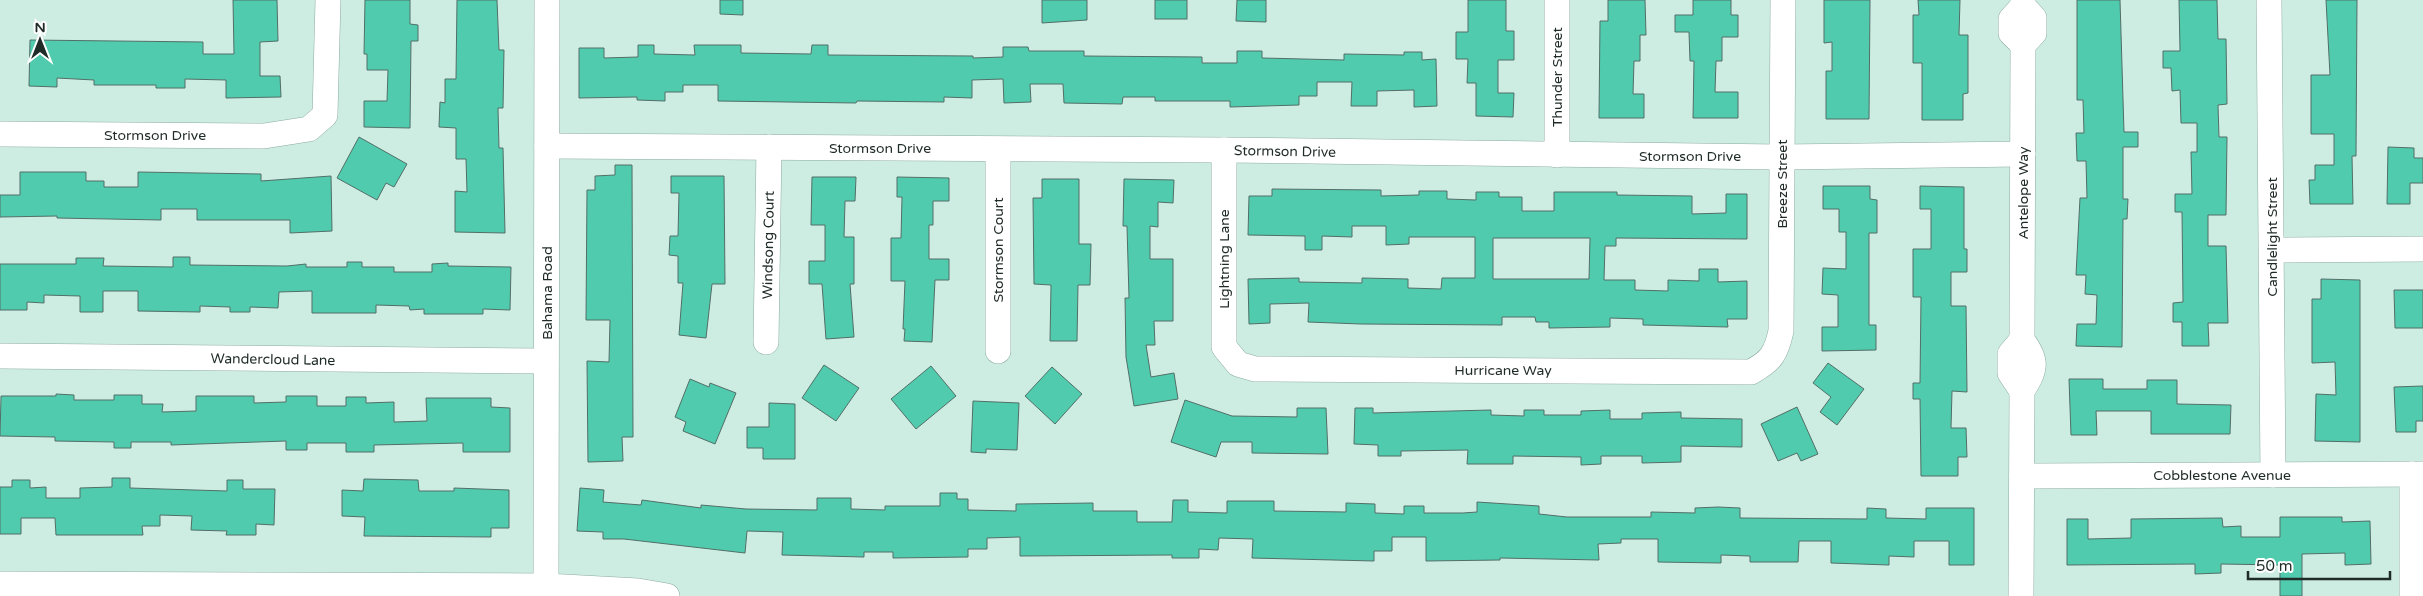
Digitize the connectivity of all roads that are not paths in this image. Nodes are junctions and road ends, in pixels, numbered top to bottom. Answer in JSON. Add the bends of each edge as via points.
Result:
{"nodes":[{"id":1,"x":328,"y":0,"type":"edge"},
{"id":2,"x":548,"y":0,"type":"edge"},
{"id":3,"x":1557,"y":0,"type":"edge"},
{"id":4,"x":1783,"y":0,"type":"edge"},
{"id":5,"x":2269,"y":0,"type":"edge"},
{"id":6,"x":2023,"y":3,"type":"edge"},
{"id":7,"x":0,"y":134,"type":"edge"},
{"id":8,"x":547,"y":146,"type":"junction"},
{"id":9,"x":769,"y":147,"type":"junction"},
{"id":10,"x":998,"y":149,"type":"junction"},
{"id":11,"x":1224,"y":150,"type":"junction"},
{"id":12,"x":2023,"y":154,"type":"junction"},
{"id":13,"x":1557,"y":155,"type":"junction"},
{"id":14,"x":1782,"y":157,"type":"junction"},
{"id":15,"x":2423,"y":249,"type":"edge"},
{"id":16,"x":2272,"y":250,"type":"junction"},
{"id":17,"x":766,"y":342,"type":"dead end"},
{"id":18,"x":998,"y":351,"type":"dead end"},
{"id":19,"x":0,"y":356,"type":"edge"},
{"id":20,"x":546,"y":361,"type":"junction"},
{"id":21,"x":1767,"y":363,"type":"joint"},
{"id":22,"x":1238,"y":364,"type":"joint"},
{"id":23,"x":2417,"y":474,"type":"edge"},
{"id":24,"x":2273,"y":475,"type":"junction"},
{"id":25,"x":2022,"y":476,"type":"junction"},
{"id":26,"x":0,"y":584,"type":"edge"},
{"id":27,"x":546,"y":586,"type":"junction"},
{"id":28,"x":667,"y":596,"type":"edge"},
{"id":29,"x":2021,"y":596,"type":"edge"},
{"id":30,"x":2412,"y":596,"type":"edge"}],
"edges":[{"from":1,"to":7,"type":"street","name":"Stormson Drive","via":[[325,115],[309,129],[264,136]]},
{"from":2,"to":8,"type":"street","name":"Bahama Road"},
{"from":3,"to":13,"type":"street","name":"Thunder Street"},
{"from":4,"to":14,"type":"street","name":"Breeze Street"},
{"from":5,"to":16,"type":"street","name":"Candlelight Street"},
{"from":6,"to":12,"type":"street","name":"Antelope Way","via":[[2011,20],[2011,33],[2023,46]]},
{"from":8,"to":9,"type":"street","name":"Stormson Drive"},
{"from":8,"to":20,"type":"street","name":"Bahama Road"},
{"from":9,"to":10,"type":"street","name":"Stormson Drive"},
{"from":9,"to":17,"type":"street","name":"Windsong Court"},
{"from":10,"to":11,"type":"street","name":"Stormson Drive"},
{"from":10,"to":18,"type":"street","name":"Stormson Court"},
{"from":11,"to":13,"type":"street","name":"Stormson Drive"},
{"from":11,"to":22,"type":"street","name":"Lightning Lane","via":[[1224,347]]},
{"from":12,"to":14,"type":"street","name":"Stormson Drive"},
{"from":12,"to":25,"type":"street","name":"Antelope Way","via":[[2022,340],[2010,354],[2010,373],[2022,391]]},
{"from":13,"to":14,"type":"street","name":"Stormson Drive"},
{"from":14,"to":21,"type":"street","name":"Breeze Street","via":[[1781,331],[1777,348]]},
{"from":15,"to":16,"type":"street"},
{"from":16,"to":24,"type":"street","name":"Candlelight Street"},
{"from":19,"to":20,"type":"street","name":"Wandercloud Lane"},
{"from":20,"to":27,"type":"street","name":"Bahama Road"},
{"from":21,"to":22,"type":"street","name":"Hurricane Way","via":[[1751,372],[1255,369]]},
{"from":23,"to":24,"type":"street","name":"Cobblestone Avenue"},
{"from":23,"to":30,"type":"street"},
{"from":24,"to":25,"type":"street","name":"Cobblestone Avenue"},
{"from":25,"to":29,"type":"street","name":"Antelope Way"},
{"from":26,"to":27,"type":"street"},
{"from":27,"to":28,"type":"street","via":[[638,591]]}]}
